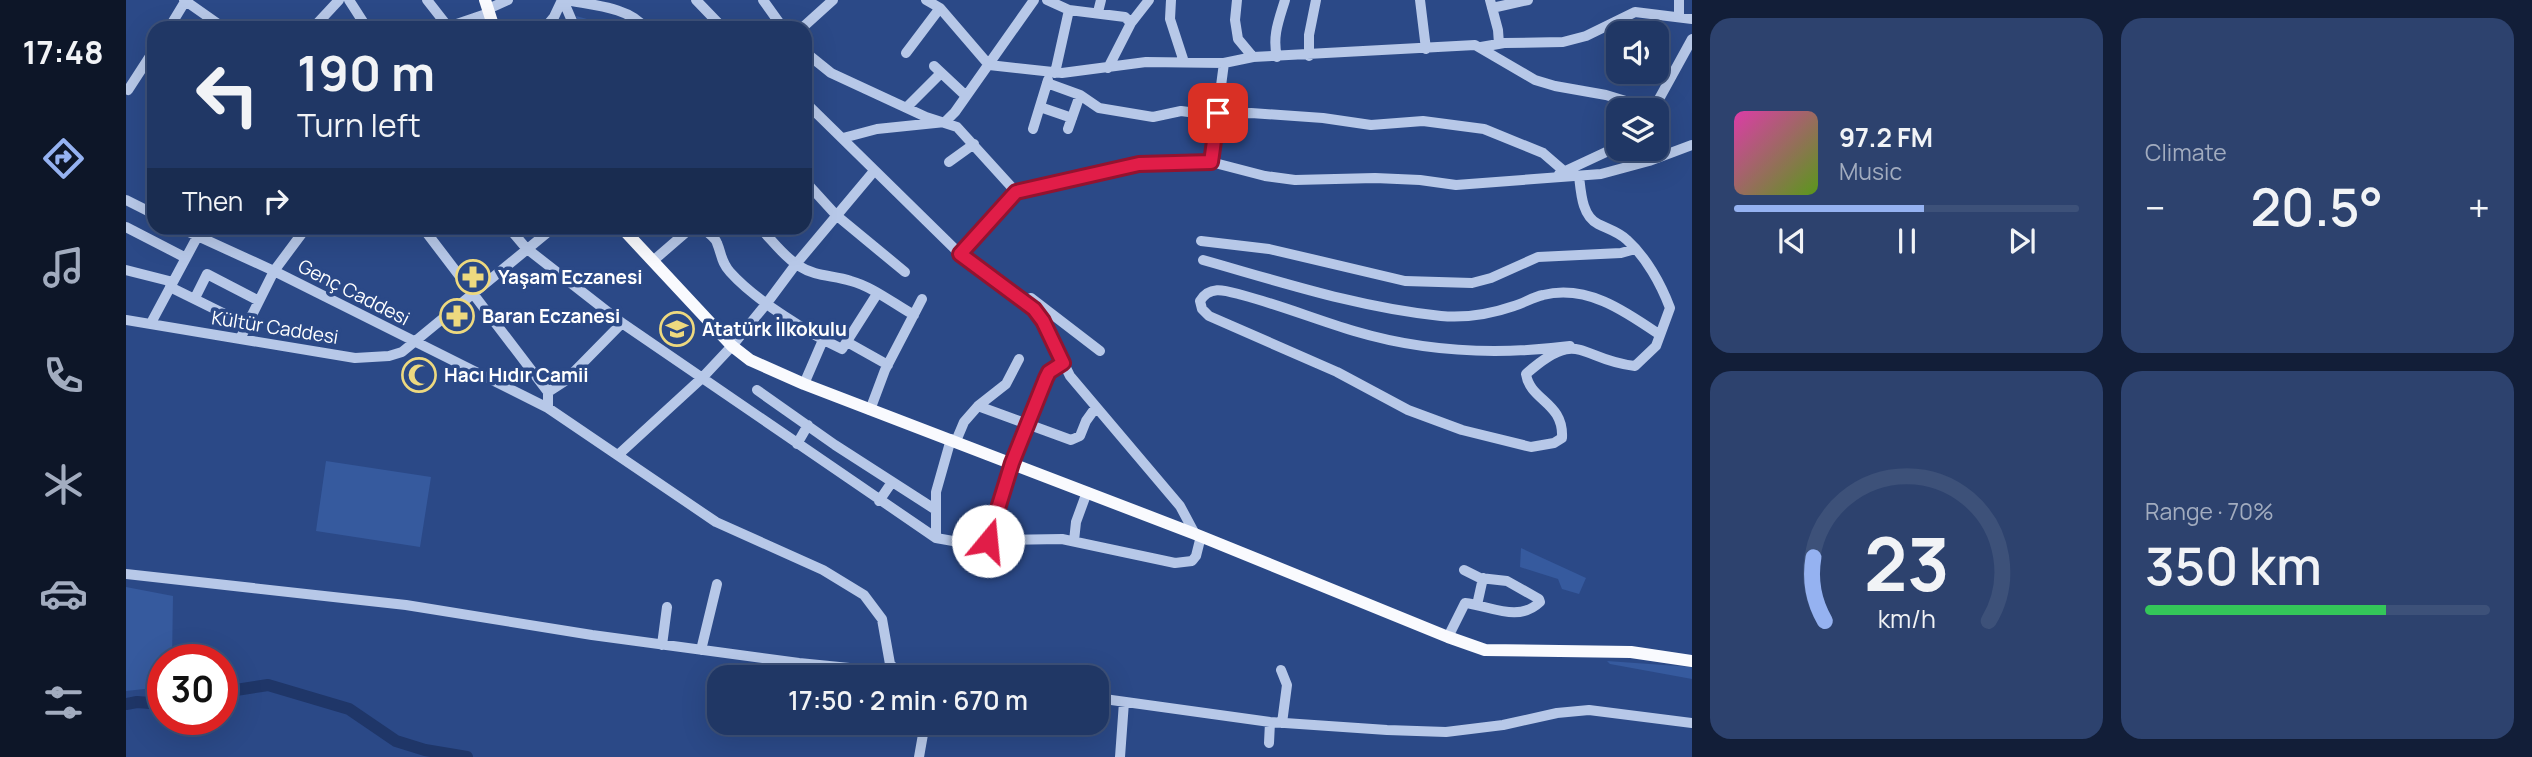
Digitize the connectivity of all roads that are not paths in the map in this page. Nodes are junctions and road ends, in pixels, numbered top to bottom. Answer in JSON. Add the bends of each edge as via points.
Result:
{"nodes":[{"id":1,"x":186,"y":0,"type":"edge"},
{"id":2,"x":339,"y":0,"type":"edge"},
{"id":3,"x":349,"y":0,"type":"edge"},
{"id":4,"x":427,"y":0,"type":"edge"},
{"id":5,"x":508,"y":0,"type":"edge"},
{"id":6,"x":564,"y":0,"type":"edge"},
{"id":7,"x":696,"y":0,"type":"edge"},
{"id":8,"x":763,"y":0,"type":"edge"},
{"id":9,"x":833,"y":0,"type":"edge"},
{"id":10,"x":926,"y":0,"type":"edge"},
{"id":11,"x":1034,"y":0,"type":"edge"},
{"id":12,"x":1047,"y":0,"type":"edge"},
{"id":13,"x":1101,"y":0,"type":"edge"},
{"id":14,"x":1149,"y":0,"type":"edge"},
{"id":15,"x":1171,"y":0,"type":"edge"},
{"id":16,"x":1237,"y":0,"type":"edge"},
{"id":17,"x":1285,"y":0,"type":"edge"},
{"id":18,"x":1316,"y":0,"type":"edge"},
{"id":19,"x":1420,"y":0,"type":"edge"},
{"id":20,"x":1528,"y":0,"type":"edge"},
{"id":21,"x":1679,"y":0,"type":"edge"},
{"id":22,"x":1491,"y":4,"type":"edge"},
{"id":23,"x":487,"y":7,"type":"edge"},
{"id":24,"x":940,"y":8,"type":"junction"},
{"id":25,"x":1069,"y":10,"type":"junction"},
{"id":26,"x":1098,"y":12,"type":"junction"},
{"id":27,"x":1679,"y":16,"type":"junction"},
{"id":28,"x":1692,"y":19,"type":"edge"},
{"id":29,"x":173,"y":21,"type":"edge"},
{"id":30,"x":214,"y":21,"type":"edge"},
{"id":31,"x":320,"y":21,"type":"edge"},
{"id":32,"x":362,"y":21,"type":"edge"},
{"id":33,"x":443,"y":21,"type":"edge"},
{"id":34,"x":461,"y":21,"type":"edge"},
{"id":35,"x":551,"y":21,"type":"edge"},
{"id":36,"x":572,"y":21,"type":"edge"},
{"id":37,"x":640,"y":21,"type":"edge"},
{"id":38,"x":716,"y":21,"type":"edge"},
{"id":39,"x":778,"y":21,"type":"edge"},
{"id":40,"x":810,"y":21,"type":"edge"},
{"id":41,"x":1131,"y":23,"type":"junction"},
{"id":42,"x":1692,"y":38,"type":"edge"},
{"id":43,"x":1499,"y":44,"type":"junction"},
{"id":44,"x":1481,"y":47,"type":"junction"},
{"id":45,"x":1426,"y":49,"type":"junction"},
{"id":46,"x":906,"y":53,"type":"dead end"},
{"id":47,"x":1309,"y":56,"type":"junction"},
{"id":48,"x":1253,"y":57,"type":"junction"},
{"id":49,"x":1278,"y":57,"type":"junction"},
{"id":50,"x":812,"y":58,"type":"edge"},
{"id":51,"x":147,"y":61,"type":"edge"},
{"id":52,"x":1184,"y":62,"type":"junction"},
{"id":53,"x":1224,"y":62,"type":"junction"},
{"id":54,"x":989,"y":65,"type":"junction"},
{"id":55,"x":1108,"y":68,"type":"junction"},
{"id":56,"x":1050,"y":76,"type":"junction"},
{"id":57,"x":126,"y":89,"type":"edge"},
{"id":58,"x":1080,"y":95,"type":"junction"},
{"id":59,"x":966,"y":96,"type":"junction"},
{"id":60,"x":1618,"y":98,"type":"edge"},
{"id":61,"x":1660,"y":98,"type":"edge"},
{"id":62,"x":907,"y":107,"type":"junction"},
{"id":63,"x":1040,"y":107,"type":"junction"},
{"id":64,"x":812,"y":108,"type":"edge"},
{"id":65,"x":1218,"y":113,"type":"junction"},
{"id":66,"x":1072,"y":118,"type":"junction"},
{"id":67,"x":945,"y":122,"type":"junction"},
{"id":68,"x":1033,"y":129,"type":"dead end"},
{"id":69,"x":1068,"y":129,"type":"dead end"},
{"id":70,"x":843,"y":138,"type":"junction"},
{"id":71,"x":974,"y":144,"type":"junction"},
{"id":72,"x":1692,"y":145,"type":"edge"},
{"id":73,"x":1606,"y":152,"type":"edge"},
{"id":74,"x":949,"y":162,"type":"dead end"},
{"id":75,"x":1211,"y":162,"type":"junction"},
{"id":76,"x":874,"y":171,"type":"junction"},
{"id":77,"x":1565,"y":172,"type":"junction"},
{"id":78,"x":1579,"y":176,"type":"junction"},
{"id":79,"x":1549,"y":179,"type":"junction"},
{"id":80,"x":812,"y":189,"type":"edge"},
{"id":81,"x":1016,"y":192,"type":"junction"},
{"id":82,"x":126,"y":200,"type":"edge"},
{"id":83,"x":147,"y":210,"type":"edge"},
{"id":84,"x":836,"y":215,"type":"junction"},
{"id":85,"x":127,"y":229,"type":"edge"},
{"id":86,"x":198,"y":235,"type":"edge"},
{"id":87,"x":206,"y":235,"type":"edge"},
{"id":88,"x":301,"y":235,"type":"edge"},
{"id":89,"x":429,"y":235,"type":"edge"},
{"id":90,"x":515,"y":235,"type":"edge"},
{"id":91,"x":544,"y":235,"type":"edge"},
{"id":92,"x":629,"y":235,"type":"edge"},
{"id":93,"x":683,"y":235,"type":"edge"},
{"id":94,"x":710,"y":235,"type":"edge"},
{"id":95,"x":768,"y":235,"type":"edge"},
{"id":96,"x":1201,"y":241,"type":"dead end"},
{"id":97,"x":526,"y":248,"type":"junction"},
{"id":98,"x":1635,"y":249,"type":"junction"},
{"id":99,"x":960,"y":254,"type":"junction"},
{"id":100,"x":186,"y":258,"type":"junction"},
{"id":101,"x":654,"y":260,"type":"junction"},
{"id":102,"x":1203,"y":260,"type":"dead end"},
{"id":103,"x":796,"y":264,"type":"junction"},
{"id":104,"x":126,"y":270,"type":"edge"},
{"id":105,"x":274,"y":271,"type":"junction"},
{"id":106,"x":905,"y":272,"type":"dead end"},
{"id":107,"x":172,"y":284,"type":"junction"},
{"id":108,"x":474,"y":292,"type":"junction"},
{"id":109,"x":1014,"y":292,"type":"junction"},
{"id":110,"x":877,"y":293,"type":"junction"},
{"id":111,"x":195,"y":298,"type":"junction"},
{"id":112,"x":922,"y":299,"type":"dead end"},
{"id":113,"x":259,"y":302,"type":"junction"},
{"id":114,"x":767,"y":303,"type":"junction"},
{"id":115,"x":914,"y":315,"type":"junction"},
{"id":116,"x":126,"y":320,"type":"edge"},
{"id":117,"x":150,"y":323,"type":"junction"},
{"id":118,"x":622,"y":323,"type":"junction"},
{"id":119,"x":247,"y":325,"type":"junction"},
{"id":120,"x":1660,"y":335,"type":"junction"},
{"id":121,"x":240,"y":339,"type":"junction"},
{"id":122,"x":823,"y":340,"type":"junction"},
{"id":123,"x":414,"y":341,"type":"junction"},
{"id":124,"x":847,"y":342,"type":"junction"},
{"id":125,"x":732,"y":346,"type":"junction"},
{"id":126,"x":1570,"y":346,"type":"junction"},
{"id":127,"x":1100,"y":351,"type":"dead end"},
{"id":128,"x":1019,"y":359,"type":"dead end"},
{"id":129,"x":1063,"y":363,"type":"junction"},
{"id":130,"x":888,"y":365,"type":"junction"},
{"id":131,"x":702,"y":378,"type":"junction"},
{"id":132,"x":804,"y":384,"type":"junction"},
{"id":133,"x":757,"y":390,"type":"dead end"},
{"id":134,"x":548,"y":392,"type":"junction"},
{"id":135,"x":978,"y":406,"type":"junction"},
{"id":136,"x":1096,"y":407,"type":"junction"},
{"id":137,"x":548,"y":408,"type":"junction"},
{"id":138,"x":870,"y":410,"type":"junction"},
{"id":139,"x":1028,"y":424,"type":"junction"},
{"id":140,"x":808,"y":425,"type":"junction"},
{"id":141,"x":954,"y":440,"type":"junction"},
{"id":142,"x":797,"y":444,"type":"junction"},
{"id":143,"x":618,"y":455,"type":"junction"},
{"id":144,"x":1012,"y":463,"type":"junction"},
{"id":145,"x":892,"y":481,"type":"junction"},
{"id":146,"x":1087,"y":492,"type":"junction"},
{"id":147,"x":879,"y":501,"type":"junction"},
{"id":148,"x":936,"y":510,"type":"junction"},
{"id":149,"x":1198,"y":535,"type":"junction"},
{"id":150,"x":936,"y":538,"type":"junction"},
{"id":151,"x":988,"y":541,"type":"junction"},
{"id":152,"x":1074,"y":541,"type":"junction"},
{"id":153,"x":1464,"y":570,"type":"dead end"},
{"id":154,"x":126,"y":574,"type":"edge"},
{"id":155,"x":1483,"y":579,"type":"junction"},
{"id":156,"x":717,"y":584,"type":"dead end"},
{"id":157,"x":1477,"y":604,"type":"junction"},
{"id":158,"x":667,"y":607,"type":"dead end"},
{"id":159,"x":1448,"y":637,"type":"junction"},
{"id":160,"x":662,"y":645,"type":"junction"},
{"id":161,"x":701,"y":650,"type":"junction"},
{"id":162,"x":1692,"y":661,"type":"edge"},
{"id":163,"x":817,"y":665,"type":"edge"},
{"id":164,"x":893,"y":665,"type":"edge"},
{"id":165,"x":1281,"y":670,"type":"dead end"},
{"id":166,"x":1109,"y":700,"type":"edge"},
{"id":167,"x":1124,"y":702,"type":"junction"},
{"id":168,"x":1270,"y":722,"type":"junction"},
{"id":169,"x":1282,"y":723,"type":"junction"},
{"id":170,"x":1692,"y":723,"type":"edge"},
{"id":171,"x":923,"y":735,"type":"edge"},
{"id":172,"x":1269,"y":743,"type":"dead end"},
{"id":173,"x":919,"y":757,"type":"edge"},
{"id":174,"x":1120,"y":757,"type":"edge"}],
"edges":[{"from":1,"to":29,"type":"street"},
{"from":1,"to":30,"type":"street"},
{"from":2,"to":31,"type":"street"},
{"from":3,"to":32,"type":"street"},
{"from":4,"to":33,"type":"street"},
{"from":5,"to":23,"type":"street"},
{"from":6,"to":35,"type":"street"},
{"from":6,"to":36,"type":"street"},
{"from":6,"to":37,"type":"street"},
{"from":7,"to":38,"type":"street"},
{"from":8,"to":39,"type":"street"},
{"from":9,"to":40,"type":"street"},
{"from":10,"to":24,"type":"street"},
{"from":11,"to":54,"type":"street"},
{"from":12,"to":25,"type":"street"},
{"from":13,"to":26,"type":"street"},
{"from":14,"to":41,"type":"street"},
{"from":15,"to":52,"type":"street","via":[[1170,19]]},
{"from":16,"to":48,"type":"street","via":[[1238,38]]},
{"from":17,"to":49,"type":"street","via":[[1275,30]]},
{"from":18,"to":47,"type":"street"},
{"from":19,"to":45,"type":"street"},
{"from":20,"to":22,"type":"street"},
{"from":21,"to":27,"type":"street"},
{"from":22,"to":43,"type":"street"},
{"from":23,"to":34,"type":"street"},
{"from":24,"to":46,"type":"street"},
{"from":24,"to":54,"type":"street"},
{"from":25,"to":26,"type":"street"},
{"from":25,"to":56,"type":"street"},
{"from":26,"to":41,"type":"street","via":[[1125,17]]},
{"from":27,"to":28,"type":"street"},
{"from":27,"to":43,"type":"street","via":[[1635,12],[1563,42]]},
{"from":41,"to":55,"type":"street"},
{"from":42,"to":61,"type":"street"},
{"from":43,"to":44,"type":"street"},
{"from":44,"to":45,"type":"street"},
{"from":44,"to":60,"type":"street","via":[[1535,80]]},
{"from":45,"to":47,"type":"street"},
{"from":47,"to":49,"type":"street"},
{"from":48,"to":49,"type":"street"},
{"from":48,"to":53,"type":"street"},
{"from":50,"to":62,"type":"street","via":[[831,74]]},
{"from":51,"to":57,"type":"street"},
{"from":52,"to":53,"type":"street"},
{"from":52,"to":55,"type":"street"},
{"from":53,"to":65,"type":"street"},
{"from":54,"to":56,"type":"street"},
{"from":54,"to":59,"type":"street"},
{"from":55,"to":56,"type":"street"},
{"from":56,"to":58,"type":"street"},
{"from":56,"to":63,"type":"street"},
{"from":58,"to":65,"type":"street","via":[[1099,108],[1153,117],[1181,111]]},
{"from":58,"to":66,"type":"street"},
{"from":59,"to":62,"type":"street","via":[[937,70]]},
{"from":59,"to":67,"type":"street"},
{"from":62,"to":67,"type":"street"},
{"from":63,"to":66,"type":"street"},
{"from":63,"to":68,"type":"street"},
{"from":64,"to":70,"type":"street"},
{"from":65,"to":75,"type":"street"},
{"from":65,"to":77,"type":"street","via":[[1371,125],[1423,121],[1484,129],[1543,153]]},
{"from":66,"to":69,"type":"street"},
{"from":67,"to":70,"type":"street","via":[[877,129]]},
{"from":67,"to":71,"type":"street"},
{"from":70,"to":76,"type":"street"},
{"from":71,"to":74,"type":"street"},
{"from":71,"to":81,"type":"street"},
{"from":72,"to":78,"type":"street","via":[[1649,161]]},
{"from":73,"to":77,"type":"street"},
{"from":75,"to":79,"type":"street","via":[[1295,180],[1375,178],[1456,185]]},
{"from":75,"to":81,"type":"street","via":[[1139,164]]},
{"from":76,"to":84,"type":"street"},
{"from":76,"to":99,"type":"street"},
{"from":77,"to":79,"type":"street"},
{"from":78,"to":79,"type":"street"},
{"from":78,"to":98,"type":"street","via":[[1585,211]]},
{"from":80,"to":84,"type":"street"},
{"from":81,"to":99,"type":"street"},
{"from":82,"to":83,"type":"street"},
{"from":84,"to":103,"type":"street"},
{"from":84,"to":106,"type":"street"},
{"from":85,"to":100,"type":"street"},
{"from":86,"to":100,"type":"street"},
{"from":87,"to":105,"type":"street","name":"Genç Caddesi"},
{"from":88,"to":105,"type":"street"},
{"from":89,"to":108,"type":"street"},
{"from":90,"to":97,"type":"street"},
{"from":91,"to":97,"type":"street","name":"Kültür Caddesi"},
{"from":92,"to":101,"type":"main road"},
{"from":93,"to":101,"type":"street"},
{"from":94,"to":114,"type":"street","via":[[729,271]]},
{"from":95,"to":103,"type":"street"},
{"from":96,"to":98,"type":"street","via":[[1269,249],[1405,281],[1472,283],[1538,257]]},
{"from":97,"to":108,"type":"street","name":"Kültür Caddesi"},
{"from":97,"to":118,"type":"street"},
{"from":98,"to":120,"type":"street","via":[[1662,286],[1670,308]]},
{"from":99,"to":109,"type":"street"},
{"from":100,"to":107,"type":"street"},
{"from":101,"to":125,"type":"main road"},
{"from":102,"to":120,"type":"street","via":[[1360,302],[1444,316],[1493,313],[1541,295],[1579,293],[1609,302]]},
{"from":103,"to":110,"type":"street"},
{"from":103,"to":114,"type":"street"},
{"from":104,"to":107,"type":"street"},
{"from":105,"to":113,"type":"street"},
{"from":105,"to":123,"type":"street","name":"Genç Caddesi"},
{"from":107,"to":111,"type":"street"},
{"from":107,"to":117,"type":"street"},
{"from":108,"to":123,"type":"street","name":"Kültür Caddesi"},
{"from":108,"to":134,"type":"street"},
{"from":109,"to":127,"type":"street","via":[[1029,297]]},
{"from":109,"to":129,"type":"street","via":[[1040,316]]},
{"from":110,"to":115,"type":"street"},
{"from":110,"to":124,"type":"street"},
{"from":111,"to":113,"type":"street","via":[[207,274]]},
{"from":111,"to":119,"type":"street"},
{"from":112,"to":115,"type":"street"},
{"from":113,"to":119,"type":"street"},
{"from":114,"to":122,"type":"street"},
{"from":114,"to":125,"type":"street"},
{"from":115,"to":130,"type":"street"},
{"from":116,"to":117,"type":"street","name":"Kültür Caddesi"},
{"from":117,"to":121,"type":"street","name":"Kültür Caddesi"},
{"from":118,"to":131,"type":"street"},
{"from":118,"to":134,"type":"street","via":[[565,381]]},
{"from":119,"to":121,"type":"street"},
{"from":120,"to":126,"type":"street","via":[[1656,346],[1635,366]]},
{"from":121,"to":123,"type":"street","name":"Kültür Caddesi","via":[[355,358],[389,356]]},
{"from":122,"to":124,"type":"street","via":[[842,349]]},
{"from":122,"to":132,"type":"street"},
{"from":123,"to":137,"type":"street","name":"Genç Caddesi"},
{"from":124,"to":130,"type":"street"},
{"from":125,"to":131,"type":"street"},
{"from":125,"to":132,"type":"main road","via":[[750,360]]},
{"from":126,"to":126,"type":"street","via":[[1554,352],[1526,374],[1527,382],[1551,405],[1562,425],[1562,438],[1555,443],[1531,447],[1462,430],[1408,410],[1337,372],[1209,316],[1200,301],[1212,289],[1228,291],[1356,331],[1449,349],[1523,352]]},
{"from":128,"to":135,"type":"street","via":[[1006,384]]},
{"from":129,"to":136,"type":"street"},
{"from":129,"to":139,"type":"street","via":[[1049,372]]},
{"from":130,"to":138,"type":"street"},
{"from":131,"to":142,"type":"street"},
{"from":131,"to":143,"type":"street"},
{"from":132,"to":138,"type":"main road"},
{"from":133,"to":140,"type":"street"},
{"from":134,"to":137,"type":"street"},
{"from":135,"to":139,"type":"street"},
{"from":135,"to":141,"type":"street"},
{"from":136,"to":139,"type":"street","via":[[1073,440]]},
{"from":136,"to":149,"type":"street","via":[[1180,506]]},
{"from":137,"to":143,"type":"street","name":"Genç Caddesi"},
{"from":138,"to":141,"type":"main road"},
{"from":139,"to":144,"type":"street"},
{"from":140,"to":142,"type":"street"},
{"from":140,"to":145,"type":"street"},
{"from":141,"to":144,"type":"main road"},
{"from":141,"to":148,"type":"street","via":[[939,476]]},
{"from":142,"to":147,"type":"street"},
{"from":143,"to":164,"type":"street","name":"Genç Caddesi","via":[[716,522],[823,569],[864,595],[882,619],[886,653]]},
{"from":144,"to":146,"type":"main road"},
{"from":144,"to":151,"type":"street"},
{"from":145,"to":147,"type":"street"},
{"from":145,"to":148,"type":"street"},
{"from":146,"to":149,"type":"main road"},
{"from":146,"to":152,"type":"street"},
{"from":147,"to":150,"type":"street"},
{"from":148,"to":150,"type":"street"},
{"from":149,"to":152,"type":"street","via":[[1192,561],[1175,563]]},
{"from":149,"to":159,"type":"main road"},
{"from":150,"to":151,"type":"street"},
{"from":151,"to":152,"type":"street"},
{"from":153,"to":155,"type":"street"},
{"from":154,"to":160,"type":"street","via":[[406,605]]},
{"from":155,"to":157,"type":"street"},
{"from":155,"to":157,"type":"street","via":[[1507,581],[1540,602],[1511,613]]},
{"from":156,"to":161,"type":"street"},
{"from":157,"to":159,"type":"street","via":[[1465,603]]},
{"from":158,"to":160,"type":"street"},
{"from":159,"to":162,"type":"main road","via":[[1485,650],[1631,652]]},
{"from":160,"to":161,"type":"street"},
{"from":161,"to":163,"type":"street"},
{"from":165,"to":169,"type":"street","via":[[1287,685]]},
{"from":166,"to":167,"type":"street"},
{"from":167,"to":168,"type":"street"},
{"from":167,"to":174,"type":"street"},
{"from":168,"to":169,"type":"street"},
{"from":168,"to":172,"type":"street"},
{"from":169,"to":170,"type":"street","via":[[1446,732],[1589,710]]},
{"from":171,"to":173,"type":"street"}]}
